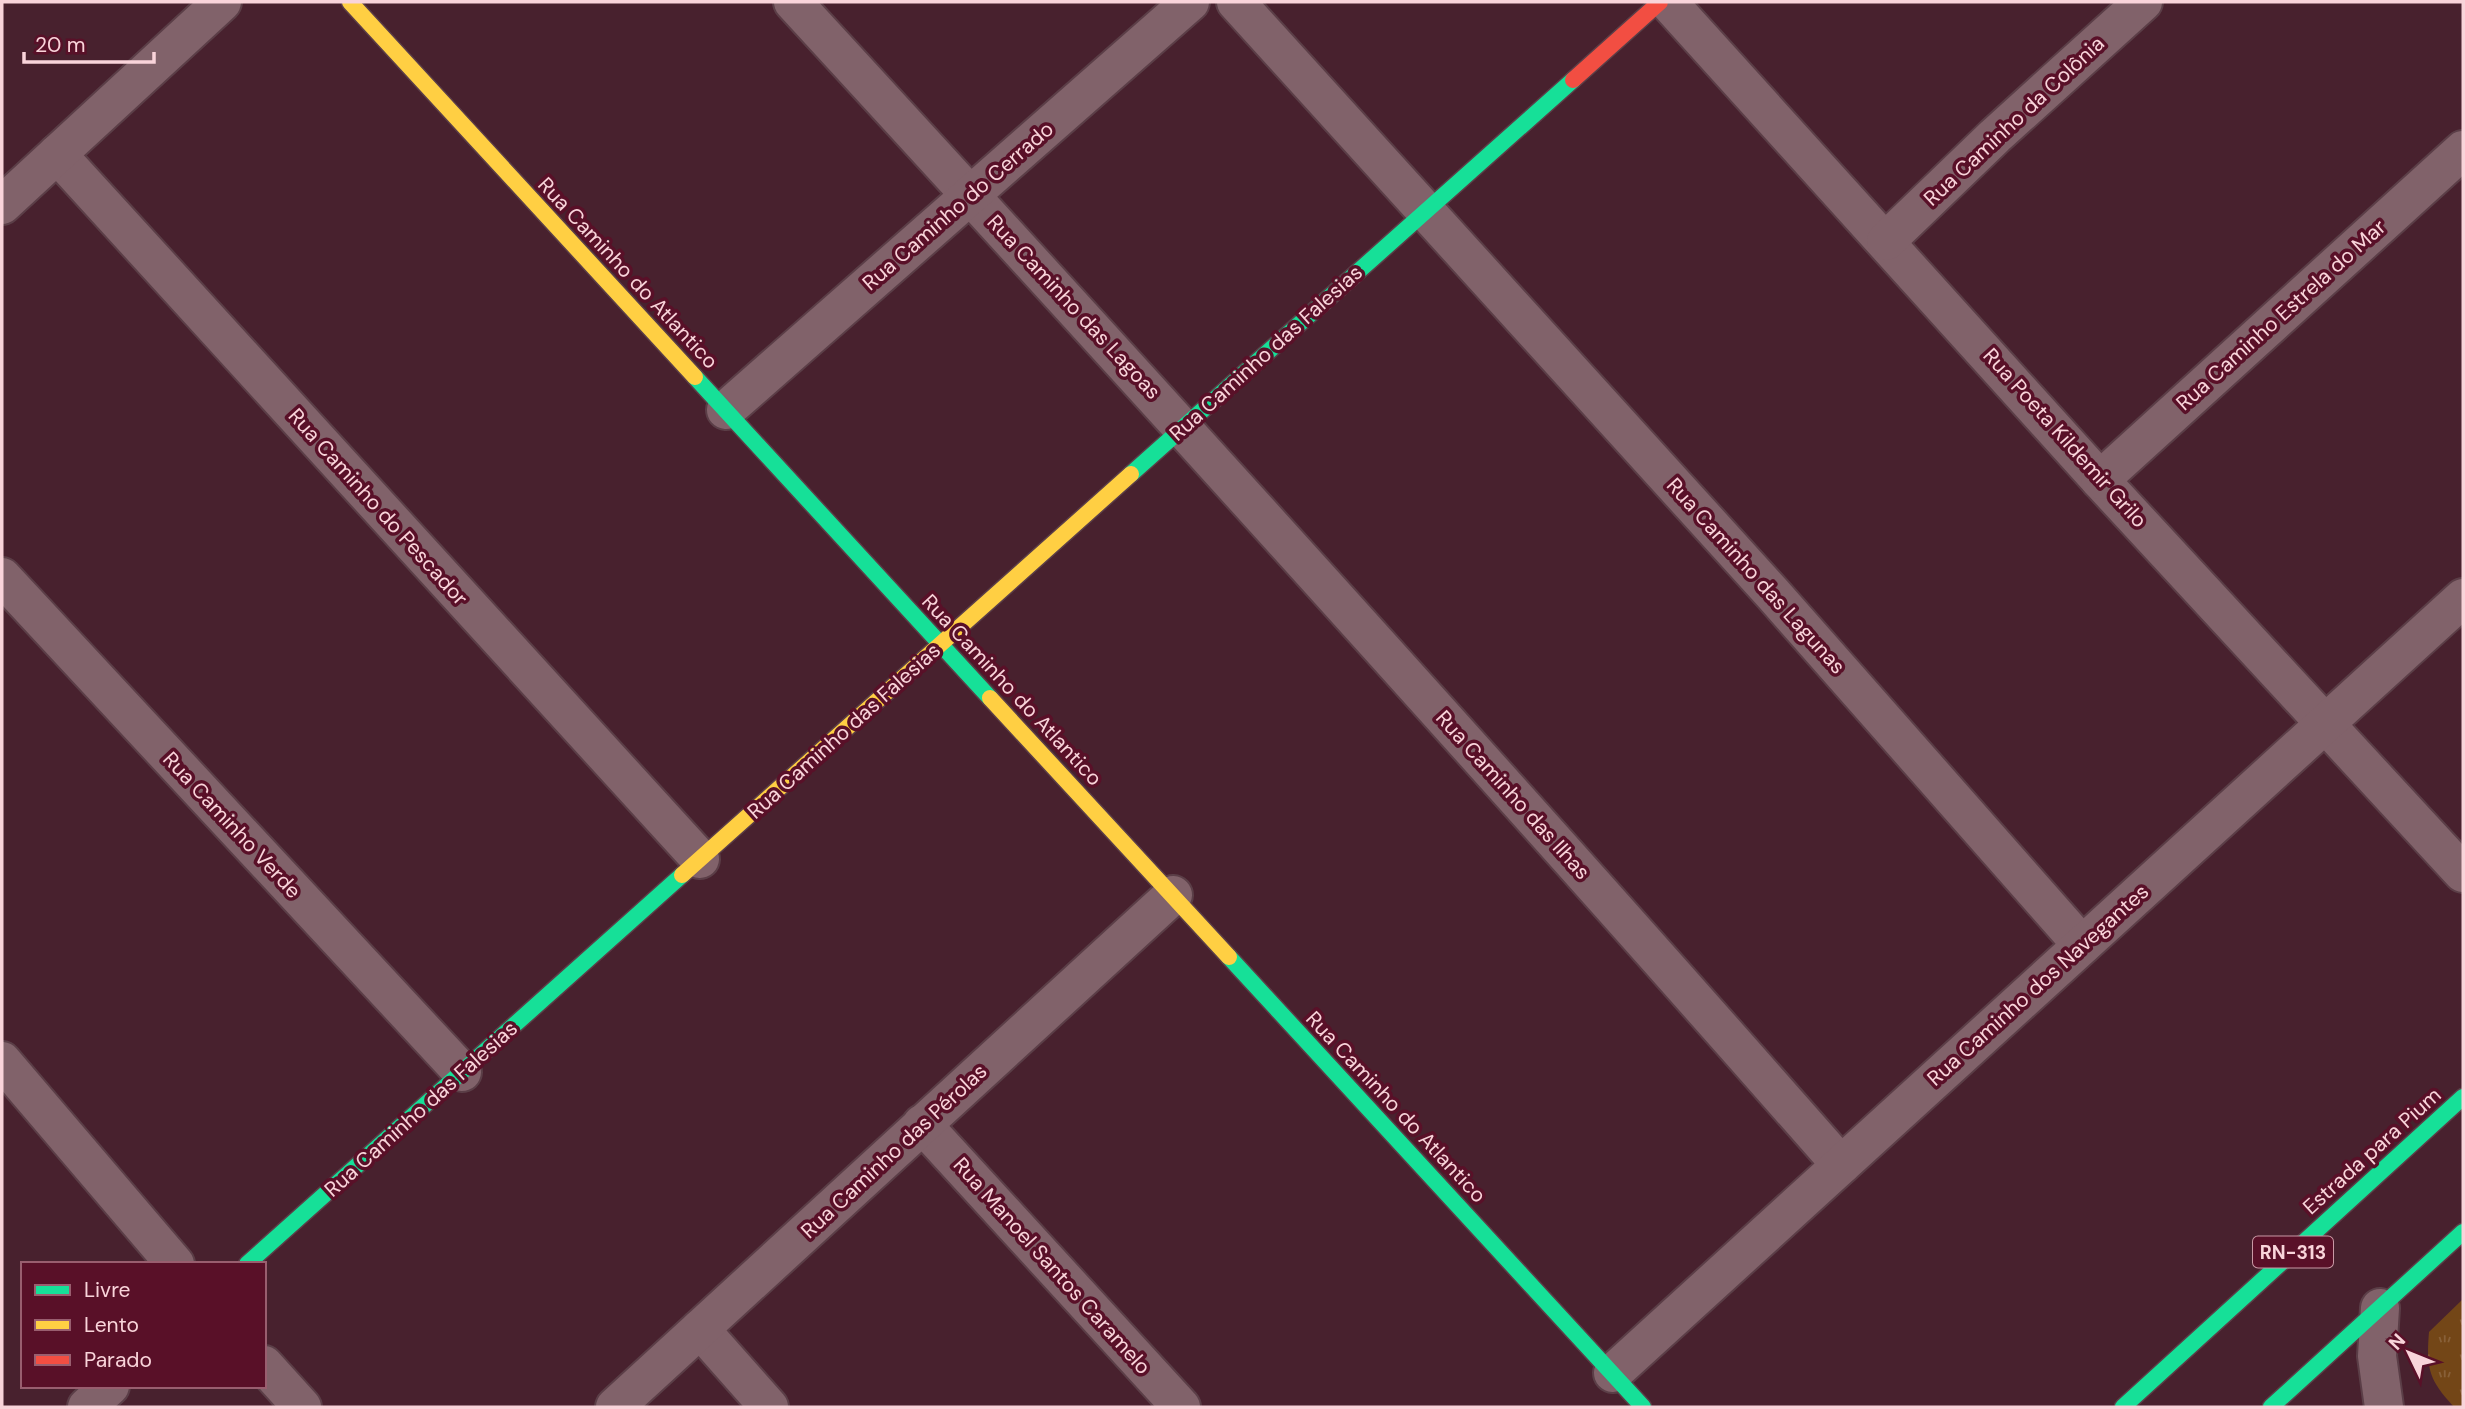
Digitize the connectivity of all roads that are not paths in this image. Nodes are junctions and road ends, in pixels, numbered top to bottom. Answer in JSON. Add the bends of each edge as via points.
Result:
{"nodes":[{"id":1,"x":222,"y":2,"type":"edge"},
{"id":2,"x":350,"y":2,"type":"edge"},
{"id":3,"x":793,"y":2,"type":"edge"},
{"id":4,"x":1190,"y":2,"type":"edge"},
{"id":5,"x":1236,"y":2,"type":"edge"},
{"id":6,"x":1660,"y":2,"type":"edge"},
{"id":7,"x":1668,"y":2,"type":"edge"},
{"id":8,"x":2143,"y":2,"type":"edge"},
{"id":9,"x":2463,"y":150,"type":"edge"},
{"id":10,"x":57,"y":154,"type":"junction"},
{"id":11,"x":970,"y":195,"type":"junction"},
{"id":12,"x":2,"y":205,"type":"edge"},
{"id":13,"x":1424,"y":212,"type":"junction"},
{"id":14,"x":1886,"y":241,"type":"junction"},
{"id":15,"x":726,"y":410,"type":"junction"},
{"id":16,"x":1184,"y":426,"type":"junction"},
{"id":17,"x":2099,"y":480,"type":"junction"},
{"id":18,"x":2,"y":577,"type":"edge"},
{"id":19,"x":2463,"y":598,"type":"edge"},
{"id":20,"x":941,"y":644,"type":"junction"},
{"id":21,"x":2324,"y":724,"type":"junction"},
{"id":22,"x":699,"y":859,"type":"junction"},
{"id":23,"x":2463,"y":873,"type":"edge"},
{"id":24,"x":1173,"y":895,"type":"junction"},
{"id":25,"x":2082,"y":946,"type":"junction"},
{"id":26,"x":3,"y":1065,"type":"edge"},
{"id":27,"x":462,"y":1072,"type":"junction"},
{"id":28,"x":2463,"y":1097,"type":"edge"},
{"id":29,"x":922,"y":1124,"type":"junction"},
{"id":30,"x":1841,"y":1165,"type":"junction"},
{"id":31,"x":2463,"y":1232,"type":"edge"},
{"id":32,"x":173,"y":1262,"type":"edge"},
{"id":33,"x":249,"y":1262,"type":"edge"},
{"id":34,"x":2380,"y":1308,"type":"junction"},
{"id":35,"x":700,"y":1329,"type":"junction"},
{"id":36,"x":266,"y":1367,"type":"edge"},
{"id":37,"x":1613,"y":1373,"type":"junction"},
{"id":38,"x":108,"y":1388,"type":"edge"},
{"id":39,"x":86,"y":1407,"type":"edge"},
{"id":40,"x":302,"y":1407,"type":"edge"},
{"id":41,"x":615,"y":1407,"type":"edge"},
{"id":42,"x":769,"y":1407,"type":"edge"},
{"id":43,"x":1181,"y":1407,"type":"edge"},
{"id":44,"x":1643,"y":1407,"type":"edge"},
{"id":45,"x":2123,"y":1407,"type":"edge"},
{"id":46,"x":2271,"y":1407,"type":"edge"},
{"id":47,"x":2384,"y":1407,"type":"edge"}],
"edges":[{"from":1,"to":10,"type":"street"},
{"from":2,"to":15,"type":"street","name":"Rua Caminho do Atlantico"},
{"from":3,"to":11,"type":"street","name":"Rua Caminho das Lagoas"},
{"from":4,"to":11,"type":"street","name":"Rua Caminho do Cerrado"},
{"from":5,"to":13,"type":"street","name":"Rua Caminho das Lagunas"},
{"from":6,"to":13,"type":"street","name":"Rua Caminho das Falesias"},
{"from":7,"to":14,"type":"street","name":"Rua Poeta Kildemir Grilo"},
{"from":8,"to":14,"type":"street","name":"Rua Caminho da Colônia"},
{"from":9,"to":17,"type":"street","name":"Rua Caminho Estrela do Mar"},
{"from":10,"to":12,"type":"street"},
{"from":10,"to":22,"type":"street","name":"Rua Caminho do Pescador"},
{"from":11,"to":15,"type":"street","name":"Rua Caminho do Cerrado"},
{"from":11,"to":16,"type":"street","name":"Rua Caminho das Lagoas"},
{"from":13,"to":16,"type":"street","name":"Rua Caminho das Falesias"},
{"from":13,"to":25,"type":"street","name":"Rua Caminho das Lagunas","via":[[1773,594]]},
{"from":14,"to":17,"type":"street","name":"Rua Poeta Kildemir Grilo"},
{"from":15,"to":20,"type":"street","name":"Rua Caminho do Atlantico"},
{"from":16,"to":20,"type":"street","name":"Rua Caminho das Falesias"},
{"from":16,"to":30,"type":"street","name":"Rua Caminho das Ilhas"},
{"from":17,"to":21,"type":"street","name":"Rua Poeta Kildemir Grilo"},
{"from":18,"to":27,"type":"street","name":"Rua Caminho Verde"},
{"from":19,"to":21,"type":"street","name":"Rua Caminho dos Navegantes"},
{"from":20,"to":22,"type":"street","name":"Rua Caminho das Falesias"},
{"from":20,"to":24,"type":"street","name":"Rua Caminho do Atlantico"},
{"from":21,"to":23,"type":"street","name":"Rua Poeta Kildemir Grilo"},
{"from":21,"to":25,"type":"street","name":"Rua Caminho dos Navegantes"},
{"from":22,"to":27,"type":"street","name":"Rua Caminho das Falesias"},
{"from":24,"to":29,"type":"street","name":"Rua Caminho das Pérolas"},
{"from":24,"to":37,"type":"street","name":"Rua Caminho do Atlantico"},
{"from":25,"to":30,"type":"street","name":"Rua Caminho dos Navegantes"},
{"from":26,"to":32,"type":"street"},
{"from":27,"to":33,"type":"street","name":"Rua Caminho das Falesias"},
{"from":28,"to":45,"type":"street","name":"Estrada para Pium","number":"RN-313"},
{"from":29,"to":35,"type":"street","name":"Rua Caminho das Pérolas"},
{"from":29,"to":43,"type":"street","name":"Rua Manoel Santos Caramelo"},
{"from":30,"to":37,"type":"street","name":"Rua Caminho dos Navegantes"},
{"from":31,"to":34,"type":"street"},
{"from":34,"to":46,"type":"street"},
{"from":34,"to":47,"type":"street","via":[[2377,1356]]},
{"from":35,"to":41,"type":"street","name":"Rua Caminho das Pérolas"},
{"from":35,"to":42,"type":"street"},
{"from":36,"to":40,"type":"street"},
{"from":37,"to":44,"type":"street","name":"Rua Caminho do Atlantico"},
{"from":38,"to":39,"type":"street"}]}
